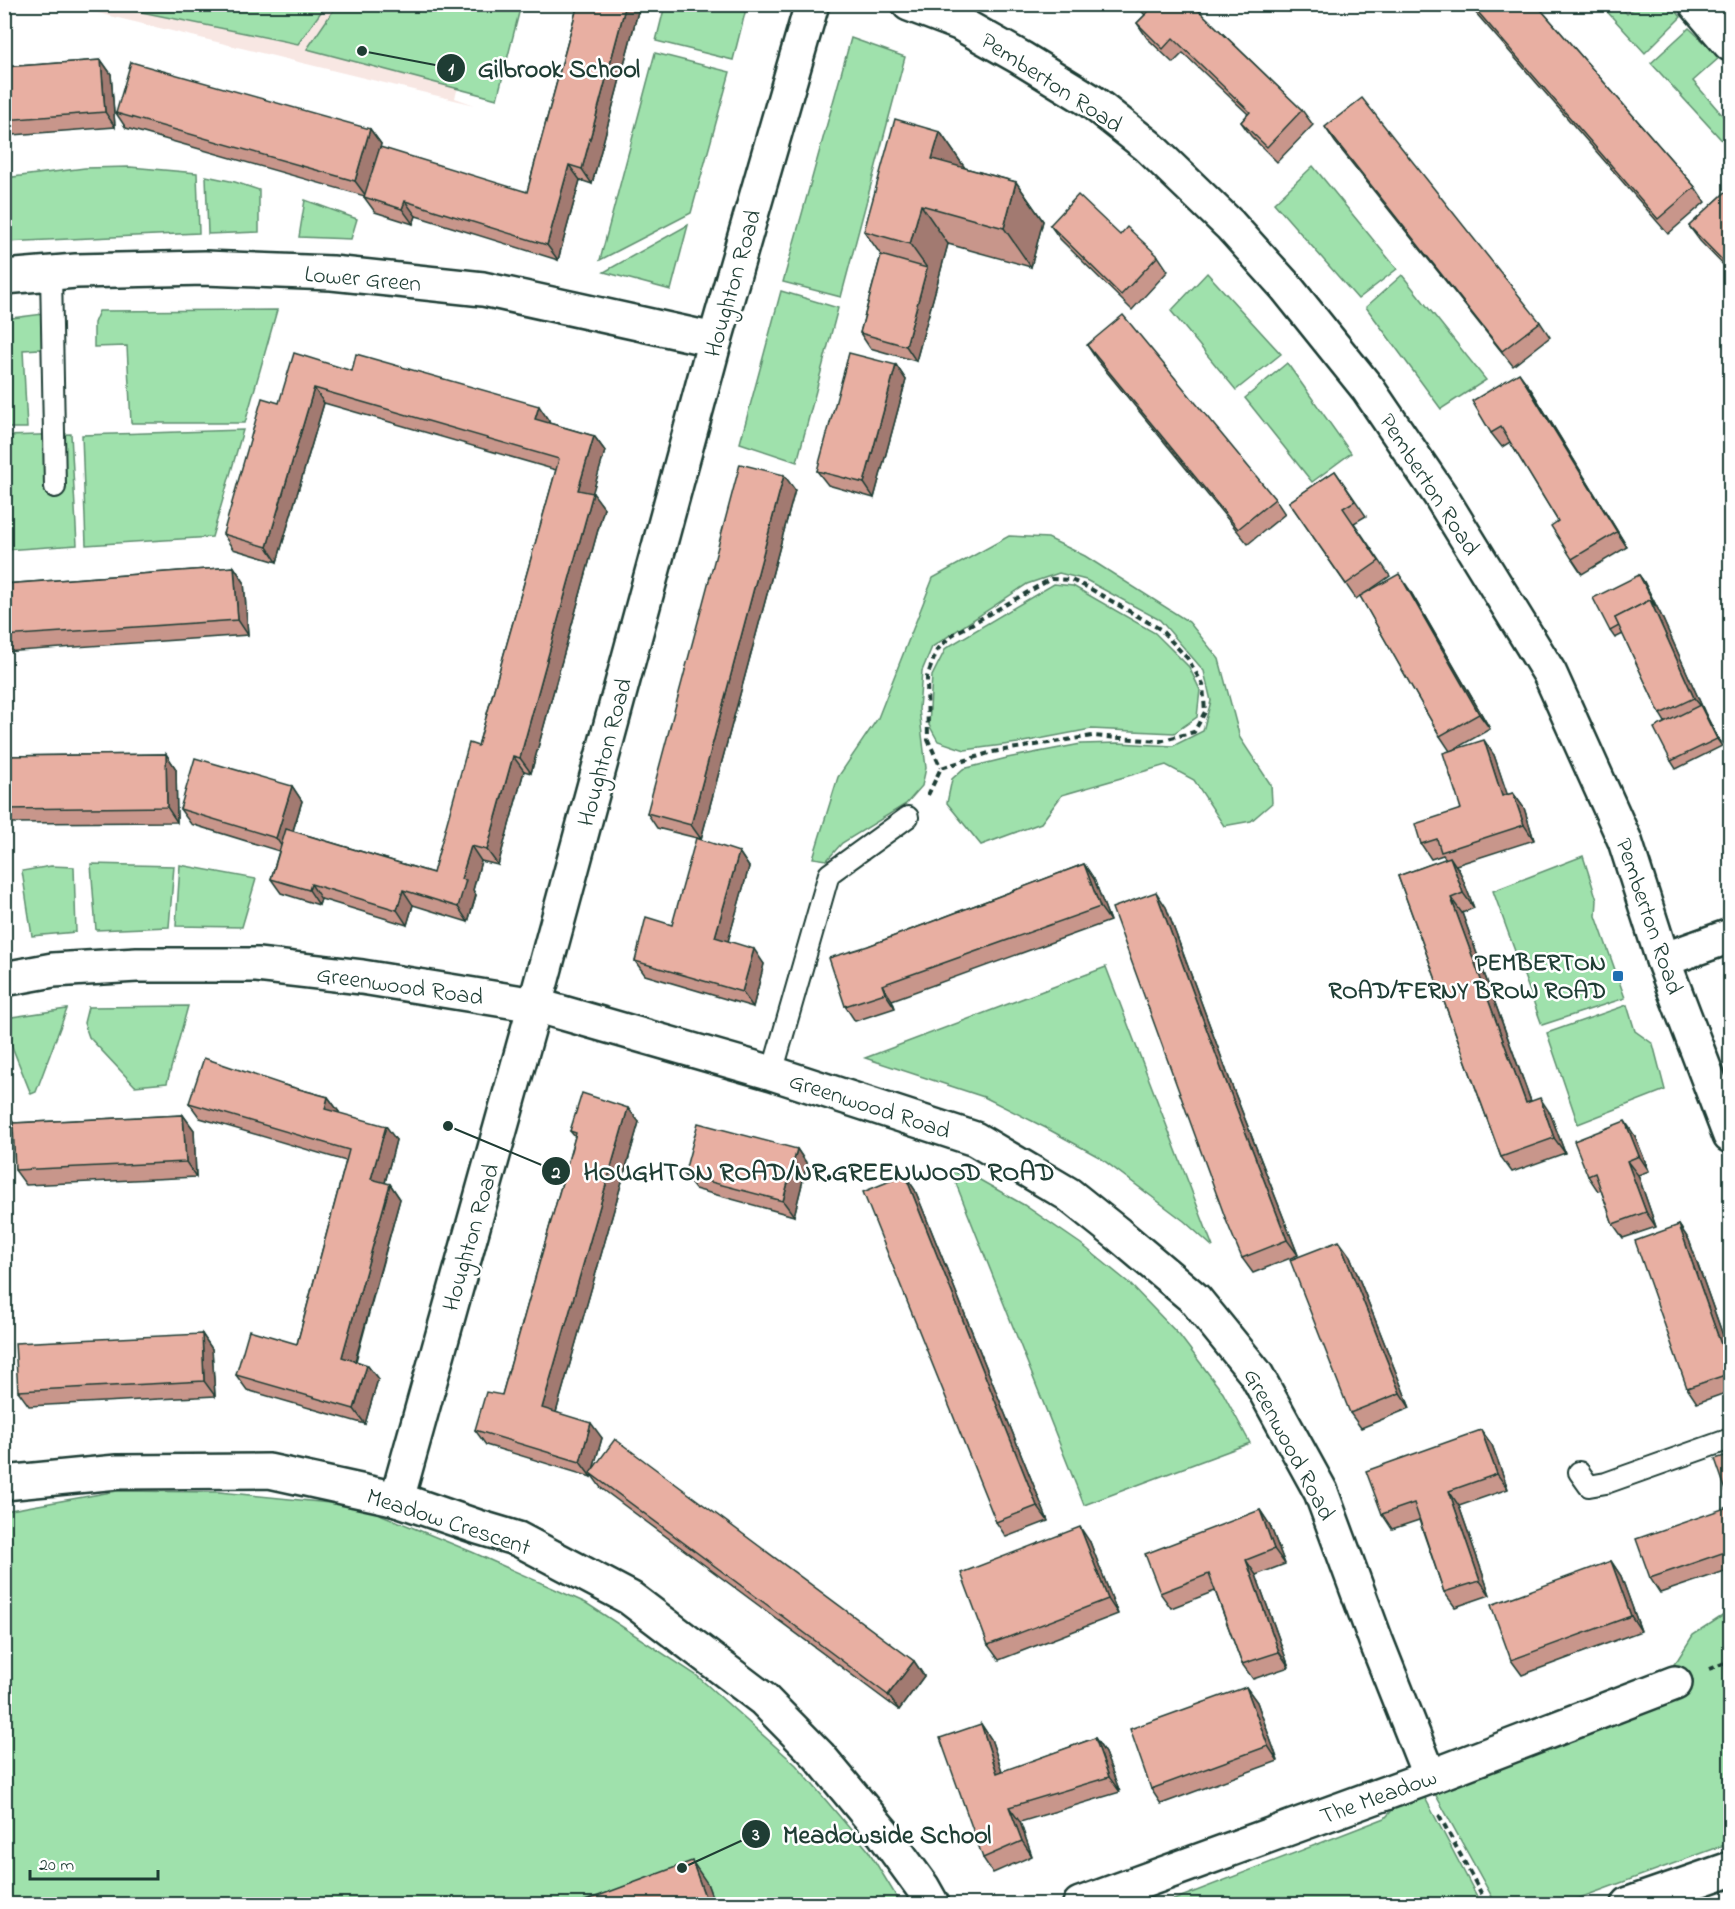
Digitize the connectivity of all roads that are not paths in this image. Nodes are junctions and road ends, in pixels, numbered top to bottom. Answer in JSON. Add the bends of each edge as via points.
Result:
{"nodes":[{"id":1,"x":812,"y":4,"type":"edge"},
{"id":2,"x":909,"y":4,"type":"edge"},
{"id":3,"x":1696,"y":5,"type":"edge"},
{"id":4,"x":1731,"y":44,"type":"edge"},
{"id":5,"x":51,"y":273,"type":"junction"},
{"id":6,"x":4,"y":277,"type":"edge"},
{"id":7,"x":715,"y":340,"type":"junction"},
{"id":8,"x":55,"y":487,"type":"dead end"},
{"id":9,"x":908,"y":817,"type":"dead end"},
{"id":10,"x":1731,"y":936,"type":"edge"},
{"id":11,"x":1663,"y":960,"type":"junction"},
{"id":12,"x":4,"y":978,"type":"edge"},
{"id":13,"x":535,"y":1005,"type":"junction"},
{"id":14,"x":772,"y":1073,"type":"junction"},
{"id":15,"x":1731,"y":1136,"type":"edge"},
{"id":16,"x":1731,"y":1439,"type":"edge"},
{"id":17,"x":1579,"y":1472,"type":"dead end"},
{"id":18,"x":4,"y":1483,"type":"edge"},
{"id":19,"x":397,"y":1499,"type":"junction"},
{"id":20,"x":1675,"y":1683,"type":"dead end"},
{"id":21,"x":1425,"y":1779,"type":"junction"},
{"id":22,"x":1731,"y":1869,"type":"edge"},
{"id":23,"x":932,"y":1905,"type":"edge"},
{"id":24,"x":1080,"y":1905,"type":"edge"},
{"id":25,"x":1629,"y":1905,"type":"edge"}],
"edges":[{"from":1,"to":7,"type":"street","name":"Houghton Road"},
{"from":2,"to":11,"type":"street","name":"Pemberton Road","via":[[959,23],[1021,58],[1091,102],[1148,146],[1230,225],[1368,389],[1440,495],[1550,674],[1625,841]]},
{"from":3,"to":4,"type":"street"},
{"from":5,"to":6,"type":"street","name":"Lower Green"},
{"from":5,"to":7,"type":"street","name":"Lower Green","via":[[205,268],[332,273],[483,289]]},
{"from":5,"to":8,"type":"lane"},
{"from":7,"to":13,"type":"street","name":"Houghton Road"},
{"from":9,"to":14,"type":"lane","via":[[829,874]]},
{"from":10,"to":11,"type":"street"},
{"from":11,"to":15,"type":"street","name":"Pemberton Road"},
{"from":12,"to":13,"type":"street","name":"Greenwood Road","via":[[116,966],[256,966],[362,977]]},
{"from":13,"to":14,"type":"street","name":"Greenwood Road"},
{"from":13,"to":19,"type":"street","name":"Houghton Road"},
{"from":14,"to":21,"type":"street","name":"Greenwood Road","via":[[975,1139],[1068,1194],[1196,1299],[1256,1374],[1321,1492]]},
{"from":16,"to":17,"type":"lane","via":[[1606,1483],[1589,1486]]},
{"from":18,"to":19,"type":"street","name":"Meadow Crescent","via":[[117,1472],[269,1471]]},
{"from":19,"to":23,"type":"street","name":"Meadow Crescent","via":[[518,1539],[649,1612],[763,1699],[819,1756],[883,1833]]},
{"from":20,"to":21,"type":"street","name":"The Meadow"},
{"from":21,"to":24,"type":"street","name":"The Meadow"},
{"from":22,"to":25,"type":"street"}]}
